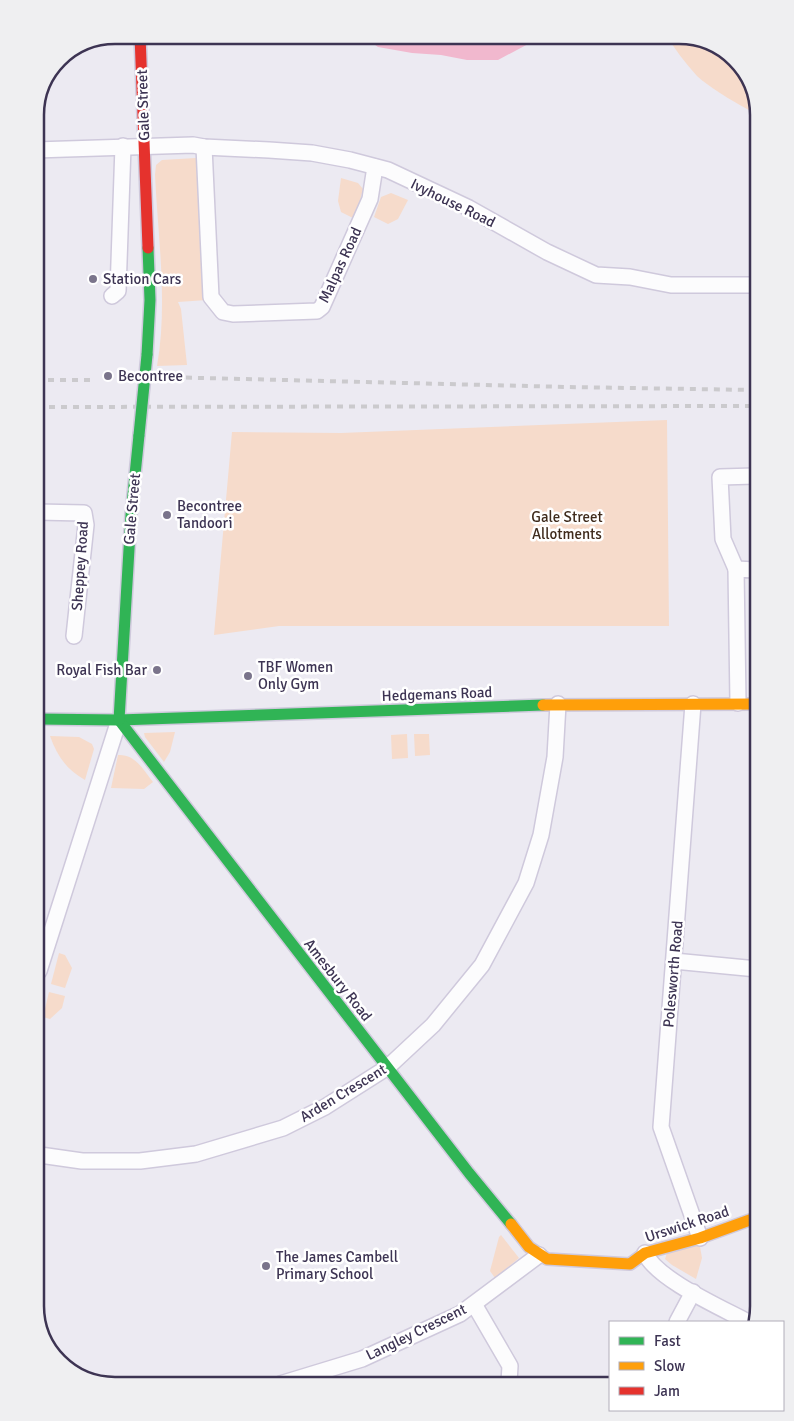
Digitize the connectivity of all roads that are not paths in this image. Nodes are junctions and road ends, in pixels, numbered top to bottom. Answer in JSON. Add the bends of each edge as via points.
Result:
{"nodes":[{"id":1,"x":140,"y":44,"type":"edge"},
{"id":2,"x":123,"y":146,"type":"junction"},
{"id":3,"x":145,"y":147,"type":"junction"},
{"id":4,"x":204,"y":147,"type":"junction"},
{"id":5,"x":44,"y":150,"type":"edge"},
{"id":6,"x":375,"y":167,"type":"junction"},
{"id":7,"x":750,"y":285,"type":"edge"},
{"id":8,"x":112,"y":296,"type":"dead end"},
{"id":9,"x":750,"y":476,"type":"edge"},
{"id":10,"x":44,"y":512,"type":"edge"},
{"id":11,"x":736,"y":569,"type":"junction"},
{"id":12,"x":750,"y":570,"type":"edge"},
{"id":13,"x":74,"y":636,"type":"dead end"},
{"id":14,"x":738,"y":703,"type":"junction"},
{"id":15,"x":558,"y":704,"type":"junction"},
{"id":16,"x":693,"y":704,"type":"junction"},
{"id":17,"x":750,"y":704,"type":"edge"},
{"id":18,"x":44,"y":719,"type":"edge"},
{"id":19,"x":119,"y":720,"type":"junction"},
{"id":20,"x":44,"y":955,"type":"edge"},
{"id":21,"x":674,"y":961,"type":"junction"},
{"id":22,"x":750,"y":968,"type":"edge"},
{"id":23,"x":388,"y":1067,"type":"junction"},
{"id":24,"x":44,"y":1156,"type":"edge"},
{"id":25,"x":750,"y":1220,"type":"edge"},
{"id":26,"x":700,"y":1238,"type":"junction"},
{"id":27,"x":644,"y":1253,"type":"junction"},
{"id":28,"x":538,"y":1255,"type":"junction"},
{"id":29,"x":692,"y":1292,"type":"junction"},
{"id":30,"x":474,"y":1304,"type":"junction"},
{"id":31,"x":678,"y":1321,"type":"edge"},
{"id":32,"x":746,"y":1321,"type":"edge"},
{"id":33,"x":303,"y":1377,"type":"edge"},
{"id":34,"x":509,"y":1377,"type":"edge"}],
"edges":[{"from":1,"to":3,"type":"street","name":"Gale Street"},
{"from":2,"to":3,"type":"street","name":"Ivyhouse Road"},
{"from":2,"to":5,"type":"street","name":"Ivyhouse Road"},
{"from":2,"to":8,"type":"street","name":"Gale Street","via":[[118,291]]},
{"from":3,"to":4,"type":"street","name":"Ivyhouse Road"},
{"from":3,"to":19,"type":"street","name":"Gale Street","bridge":true,"via":[[150,300],[131,515]]},
{"from":4,"to":6,"type":"street","name":"Ivyhouse Road","via":[[312,153]]},
{"from":4,"to":6,"type":"street","name":"Malpas Road","via":[[211,297],[223,312],[233,314],[317,310],[322,306],[370,199]]},
{"from":6,"to":7,"type":"street","name":"Ivyhouse Road","via":[[469,208],[596,275],[630,277],[671,285]]},
{"from":9,"to":11,"type":"street","via":[[720,477],[723,539]]},
{"from":10,"to":13,"type":"street","name":"Sheppey Road","via":[[84,513],[86,525]]},
{"from":11,"to":12,"type":"street"},
{"from":11,"to":14,"type":"street"},
{"from":14,"to":16,"type":"street","name":"Hedgemans Road"},
{"from":14,"to":17,"type":"street","name":"Hedgemans Road"},
{"from":15,"to":16,"type":"street","name":"Hedgemans Road"},
{"from":15,"to":19,"type":"street","name":"Hedgemans Road"},
{"from":15,"to":23,"type":"street","name":"Arden Crescent","via":[[554,767],[541,835],[526,882],[482,965],[433,1025]]},
{"from":16,"to":21,"type":"street","name":"Polesworth Road"},
{"from":18,"to":19,"type":"street","name":"Hedgemans Road"},
{"from":19,"to":20,"type":"street","name":"Gale Street"},
{"from":19,"to":23,"type":"street","name":"Amesbury Road"},
{"from":21,"to":22,"type":"street"},
{"from":21,"to":26,"type":"street","name":"Polesworth Road","via":[[661,1127]]},
{"from":23,"to":24,"type":"street","name":"Arden Crescent","via":[[325,1107],[283,1128],[196,1154],[140,1161],[82,1161]]},
{"from":23,"to":28,"type":"street","name":"Amesbury Road","via":[[481,1188]]},
{"from":25,"to":26,"type":"street","name":"Urswick Road"},
{"from":26,"to":27,"type":"street","name":"Urswick Road"},
{"from":27,"to":28,"type":"street","name":"Urswick Road","via":[[630,1264],[547,1259]]},
{"from":27,"to":29,"type":"street","via":[[656,1268]]},
{"from":28,"to":30,"type":"street","name":"Langley Crescent"},
{"from":29,"to":31,"type":"street"},
{"from":29,"to":32,"type":"street"},
{"from":30,"to":33,"type":"street","name":"Langley Crescent","via":[[460,1314],[362,1359]]},
{"from":30,"to":34,"type":"street","via":[[510,1366]]}]}
